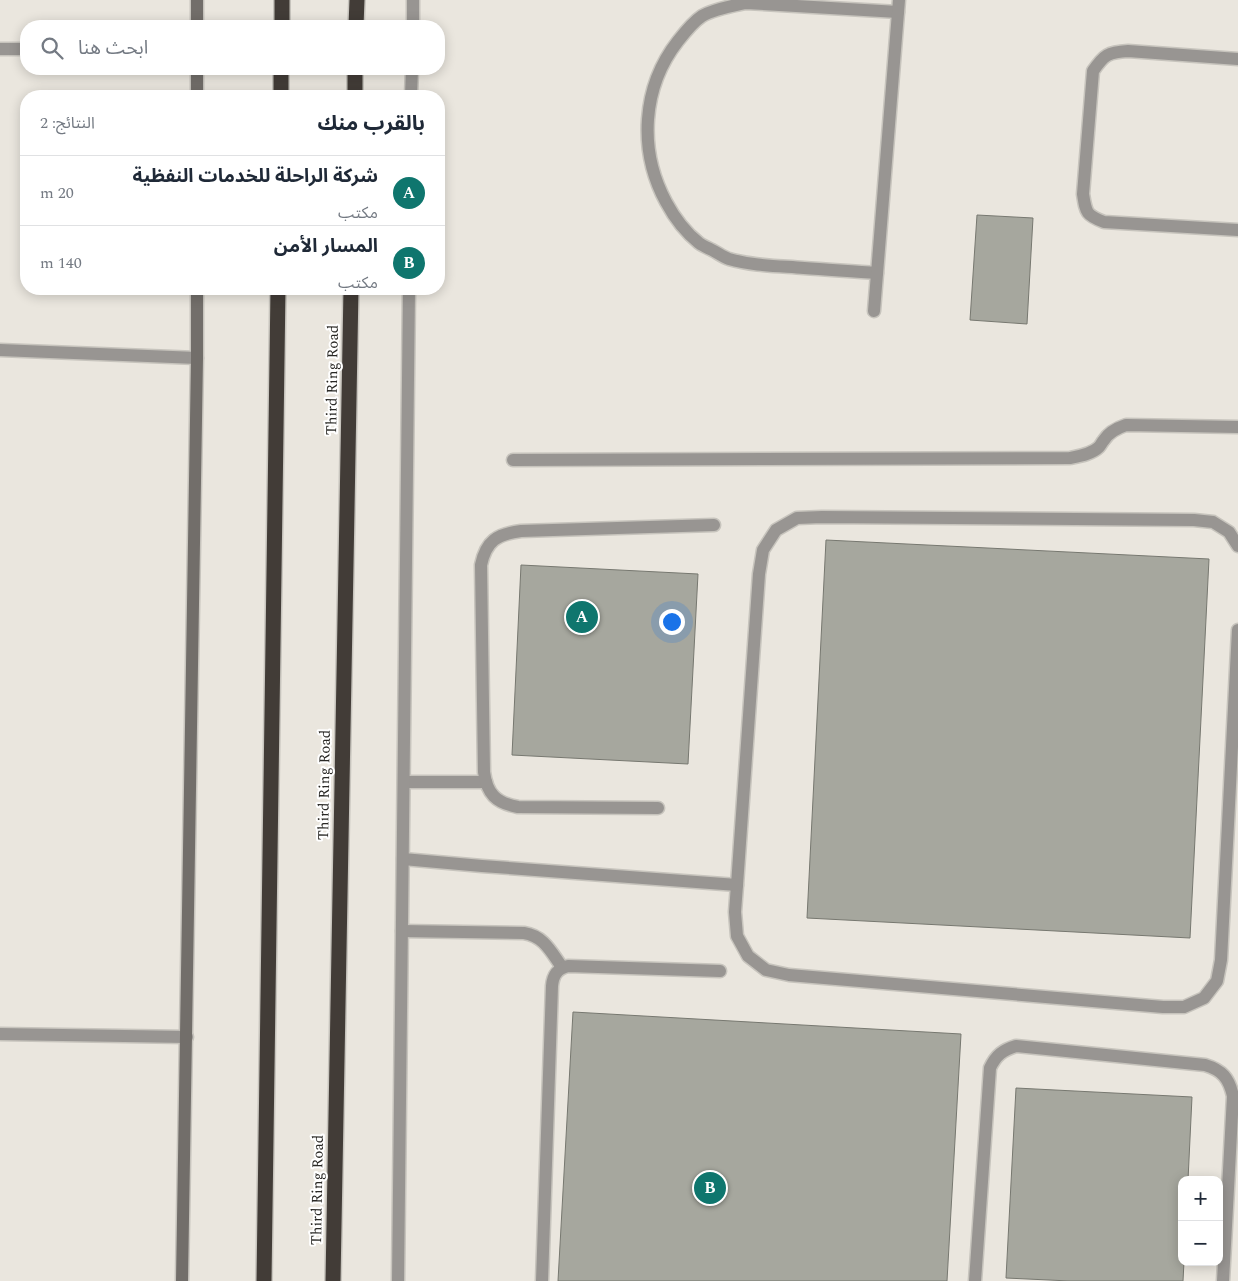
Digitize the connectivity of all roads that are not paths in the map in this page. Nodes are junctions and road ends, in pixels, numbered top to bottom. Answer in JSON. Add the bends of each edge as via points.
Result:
{"nodes":[{"id":1,"x":197,"y":0,"type":"edge"},
{"id":2,"x":282,"y":0,"type":"edge"},
{"id":3,"x":357,"y":0,"type":"edge"},
{"id":4,"x":413,"y":0,"type":"edge"},
{"id":5,"x":746,"y":2,"type":"edge"},
{"id":6,"x":898,"y":6,"type":"edge"},
{"id":7,"x":197,"y":20,"type":"edge"},
{"id":8,"x":282,"y":20,"type":"edge"},
{"id":9,"x":356,"y":20,"type":"edge"},
{"id":10,"x":413,"y":20,"type":"edge"},
{"id":11,"x":0,"y":49,"type":"edge"},
{"id":12,"x":20,"y":49,"type":"edge"},
{"id":13,"x":1238,"y":59,"type":"edge"},
{"id":14,"x":197,"y":75,"type":"edge"},
{"id":15,"x":281,"y":75,"type":"edge"},
{"id":16,"x":355,"y":75,"type":"edge"},
{"id":17,"x":412,"y":75,"type":"edge"},
{"id":18,"x":197,"y":90,"type":"edge"},
{"id":19,"x":281,"y":90,"type":"edge"},
{"id":20,"x":355,"y":90,"type":"edge"},
{"id":21,"x":411,"y":90,"type":"edge"},
{"id":22,"x":1238,"y":230,"type":"edge"},
{"id":23,"x":877,"y":273,"type":"junction"},
{"id":24,"x":197,"y":295,"type":"edge"},
{"id":25,"x":278,"y":295,"type":"edge"},
{"id":26,"x":351,"y":295,"type":"edge"},
{"id":27,"x":409,"y":295,"type":"edge"},
{"id":28,"x":874,"y":311,"type":"dead end"},
{"id":29,"x":0,"y":350,"type":"edge"},
{"id":30,"x":197,"y":358,"type":"junction"},
{"id":31,"x":1238,"y":427,"type":"edge"},
{"id":32,"x":513,"y":460,"type":"dead end"},
{"id":33,"x":714,"y":525,"type":"dead end"},
{"id":34,"x":1238,"y":546,"type":"edge"},
{"id":35,"x":1238,"y":630,"type":"edge"},
{"id":36,"x":404,"y":782,"type":"junction"},
{"id":37,"x":486,"y":782,"type":"junction"},
{"id":38,"x":658,"y":808,"type":"dead end"},
{"id":39,"x":403,"y":860,"type":"junction"},
{"id":40,"x":737,"y":885,"type":"junction"},
{"id":41,"x":402,"y":932,"type":"junction"},
{"id":42,"x":562,"y":967,"type":"junction"},
{"id":43,"x":720,"y":971,"type":"dead end"},
{"id":44,"x":0,"y":1034,"type":"edge"},
{"id":45,"x":187,"y":1037,"type":"junction"},
{"id":46,"x":182,"y":1281,"type":"edge"},
{"id":47,"x":264,"y":1281,"type":"edge"},
{"id":48,"x":333,"y":1281,"type":"edge"},
{"id":49,"x":398,"y":1281,"type":"edge"},
{"id":50,"x":542,"y":1281,"type":"edge"},
{"id":51,"x":975,"y":1281,"type":"edge"},
{"id":52,"x":1223,"y":1281,"type":"edge"}],
"edges":[{"from":1,"to":7,"type":"street"},
{"from":2,"to":8,"type":"highway"},
{"from":3,"to":9,"type":"highway"},
{"from":4,"to":10,"type":"street"},
{"from":5,"to":6,"type":"street"},
{"from":5,"to":23,"type":"street","via":[[702,16],[672,48],[662,67],[650,102],[647,131],[648,152],[661,193],[684,229],[700,244],[728,258],[754,264]]},
{"from":6,"to":23,"type":"street"},
{"from":11,"to":12,"type":"street"},
{"from":13,"to":22,"type":"street","via":[[1128,51],[1114,52],[1101,59],[1093,71],[1083,194],[1085,208],[1091,217],[1104,222]]},
{"from":14,"to":18,"type":"street"},
{"from":15,"to":19,"type":"highway"},
{"from":16,"to":20,"type":"highway"},
{"from":17,"to":21,"type":"street"},
{"from":23,"to":28,"type":"street"},
{"from":24,"to":30,"type":"street"},
{"from":25,"to":47,"type":"highway"},
{"from":26,"to":48,"type":"highway","name":"Third Ring Road"},
{"from":27,"to":36,"type":"street"},
{"from":29,"to":30,"type":"street"},
{"from":30,"to":45,"type":"street"},
{"from":31,"to":32,"type":"street","via":[[1126,425],[1110,432],[1091,453],[1070,458]]},
{"from":33,"to":37,"type":"street","via":[[509,532],[489,544],[481,565]]},
{"from":34,"to":40,"type":"street","via":[[1230,532],[1213,522],[1194,520],[822,517],[798,518],[776,530],[763,550],[760,574]]},
{"from":35,"to":40,"type":"street","via":[[1221,960],[1217,981],[1204,998],[1184,1008],[1163,1007],[789,975],[766,970],[748,956],[737,936]]},
{"from":36,"to":37,"type":"street"},
{"from":36,"to":39,"type":"street"},
{"from":37,"to":38,"type":"street","via":[[497,800],[518,807]]},
{"from":39,"to":40,"type":"street"},
{"from":39,"to":41,"type":"street"},
{"from":41,"to":42,"type":"street","via":[[530,934],[543,941]]},
{"from":41,"to":49,"type":"street"},
{"from":42,"to":43,"type":"street"},
{"from":42,"to":50,"type":"street","via":[[553,979]]},
{"from":44,"to":45,"type":"street"},
{"from":45,"to":46,"type":"street"},
{"from":51,"to":52,"type":"street","via":[[990,1068],[999,1054],[1016,1046],[1204,1065],[1221,1072],[1231,1087],[1232,1096]]}]}
